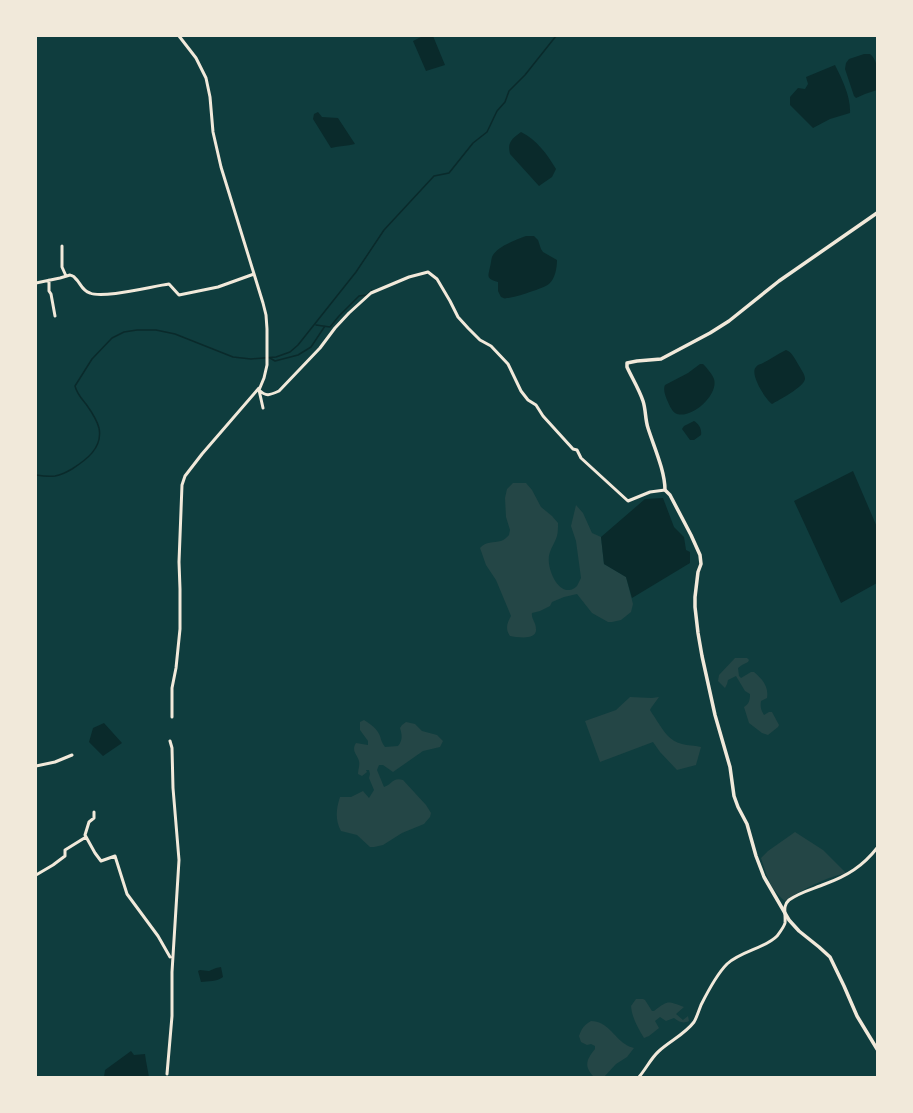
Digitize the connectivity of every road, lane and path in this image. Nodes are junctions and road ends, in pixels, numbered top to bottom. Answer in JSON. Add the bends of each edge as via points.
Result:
{"nodes":[{"id":1,"x":179,"y":36,"type":"edge"},
{"id":2,"x":877,"y":213,"type":"edge"},
{"id":3,"x":62,"y":246,"type":"dead end"},
{"id":4,"x":254,"y":274,"type":"junction"},
{"id":5,"x":66,"y":276,"type":"junction"},
{"id":6,"x":49,"y":280,"type":"junction"},
{"id":7,"x":36,"y":283,"type":"edge"},
{"id":8,"x":55,"y":316,"type":"dead end"},
{"id":9,"x":259,"y":388,"type":"junction"},
{"id":10,"x":263,"y":408,"type":"dead end"},
{"id":11,"x":665,"y":490,"type":"junction"},
{"id":12,"x":172,"y":717,"type":"dead end"},
{"id":13,"x":170,"y":741,"type":"dead end"},
{"id":14,"x":72,"y":755,"type":"dead end"},
{"id":15,"x":36,"y":766,"type":"edge"},
{"id":16,"x":94,"y":812,"type":"dead end"},
{"id":17,"x":86,"y":837,"type":"junction"},
{"id":18,"x":877,"y":848,"type":"edge"},
{"id":19,"x":36,"y":875,"type":"edge"},
{"id":20,"x":784,"y":911,"type":"junction"},
{"id":21,"x":170,"y":957,"type":"dead end"},
{"id":22,"x":877,"y":1049,"type":"edge"},
{"id":23,"x":167,"y":1074,"type":"dead end"},
{"id":24,"x":639,"y":1077,"type":"edge"}],
"edges":[{"from":1,"to":4,"type":"street","via":[[196,58],[206,78],[221,167]]},
{"from":2,"to":11,"type":"street","via":[[710,333],[661,359],[627,363],[646,410],[648,428],[665,481]]},
{"from":3,"to":5,"type":"street","via":[[62,267]]},
{"from":4,"to":5,"type":"street","via":[[218,287],[179,295],[170,284],[97,295],[82,288],[76,278]]},
{"from":4,"to":9,"type":"street","via":[[266,315],[267,329],[267,365]]},
{"from":5,"to":6,"type":"street"},
{"from":6,"to":7,"type":"street"},
{"from":6,"to":8,"type":"street"},
{"from":9,"to":10,"type":"street"},
{"from":9,"to":11,"type":"street","via":[[264,394],[271,395],[279,391],[349,313],[371,293],[428,272],[437,279],[458,317],[508,364],[521,391],[573,449],[577,450],[581,458],[628,501],[650,492]]},
{"from":9,"to":12,"type":"street","via":[[202,454],[185,476],[182,485],[180,629],[172,688]]},
{"from":11,"to":20,"type":"street","via":[[670,495],[700,555],[701,564],[695,597],[698,632],[715,715],[730,767],[734,796],[747,824],[764,877]]},
{"from":13,"to":23,"type":"street","via":[[178,860],[172,1016]]},
{"from":14,"to":15,"type":"street"},
{"from":16,"to":17,"type":"street"},
{"from":17,"to":19,"type":"street","via":[[65,850],[65,856]]},
{"from":17,"to":21,"type":"street","via":[[101,861],[115,856],[127,894]]},
{"from":18,"to":20,"type":"street","via":[[852,872],[789,900]]},
{"from":20,"to":22,"type":"street","via":[[793,925],[830,957],[857,1016]]},
{"from":20,"to":24,"type":"street","via":[[784,926],[777,936],[727,964],[704,1000],[694,1022],[658,1051]]}]}
